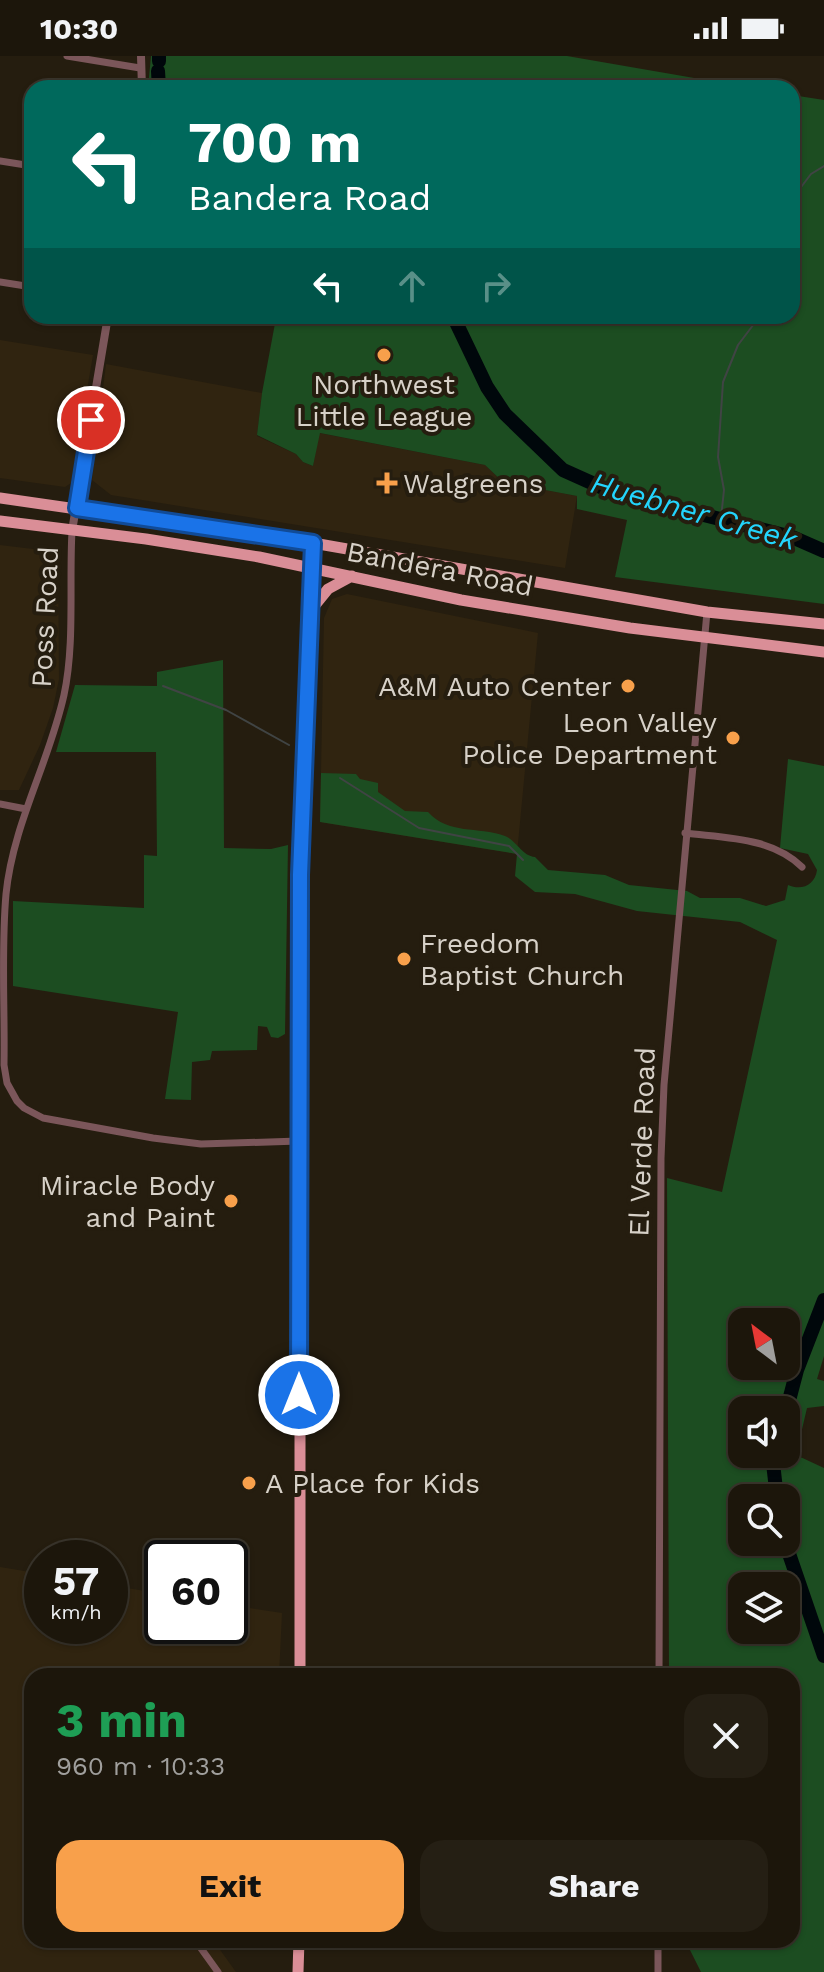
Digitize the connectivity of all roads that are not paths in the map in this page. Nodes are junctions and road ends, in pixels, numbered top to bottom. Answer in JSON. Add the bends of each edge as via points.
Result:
{"nodes":[{"id":1,"x":67,"y":56,"type":"edge"},
{"id":2,"x":141,"y":56,"type":"edge"},
{"id":3,"x":140,"y":68,"type":"junction"},
{"id":4,"x":141,"y":80,"type":"edge"},
{"id":5,"x":0,"y":161,"type":"edge"},
{"id":6,"x":24,"y":165,"type":"edge"},
{"id":7,"x":0,"y":282,"type":"edge"},
{"id":8,"x":24,"y":286,"type":"edge"},
{"id":9,"x":107,"y":324,"type":"edge"},
{"id":10,"x":0,"y":498,"type":"edge"},
{"id":11,"x":77,"y":508,"type":"junction"},
{"id":12,"x":0,"y":521,"type":"edge"},
{"id":13,"x":72,"y":531,"type":"junction"},
{"id":14,"x":313,"y":543,"type":"junction"},
{"id":15,"x":312,"y":568,"type":"junction"},
{"id":16,"x":352,"y":576,"type":"junction"},
{"id":17,"x":311,"y":610,"type":"junction"},
{"id":18,"x":707,"y":612,"type":"junction"},
{"id":19,"x":824,"y":624,"type":"edge"},
{"id":20,"x":705,"y":639,"type":"junction"},
{"id":21,"x":824,"y":652,"type":"edge"},
{"id":22,"x":0,"y":804,"type":"edge"},
{"id":23,"x":26,"y":809,"type":"junction"},
{"id":24,"x":685,"y":833,"type":"junction"},
{"id":25,"x":802,"y":867,"type":"dead end"},
{"id":26,"x":299,"y":1141,"type":"junction"},
{"id":27,"x":300,"y":1668,"type":"edge"},
{"id":28,"x":659,"y":1668,"type":"edge"},
{"id":29,"x":201,"y":1948,"type":"edge"},
{"id":30,"x":299,"y":1948,"type":"edge"},
{"id":31,"x":658,"y":1948,"type":"edge"},
{"id":32,"x":218,"y":1972,"type":"edge"},
{"id":33,"x":298,"y":1972,"type":"edge"},
{"id":34,"x":658,"y":1972,"type":"edge"}],
"edges":[{"from":1,"to":3,"type":"street"},
{"from":2,"to":3,"type":"street"},
{"from":3,"to":4,"type":"street"},
{"from":5,"to":6,"type":"street"},
{"from":7,"to":8,"type":"street"},
{"from":9,"to":11,"type":"street","name":"Poss Road"},
{"from":10,"to":11,"type":"main road","name":"Bandera Road"},
{"from":11,"to":13,"type":"street","name":"Poss Road"},
{"from":11,"to":14,"type":"main road","name":"Bandera Road"},
{"from":12,"to":13,"type":"main road","name":"Bandera Road"},
{"from":13,"to":15,"type":"main road","name":"Bandera Road"},
{"from":13,"to":23,"type":"street","name":"Poss Road","via":[[65,692]]},
{"from":14,"to":15,"type":"main road"},
{"from":14,"to":18,"type":"main road","name":"Bandera Road"},
{"from":15,"to":16,"type":"main road","name":"Bandera Road"},
{"from":15,"to":17,"type":"main road"},
{"from":16,"to":17,"type":"main road","via":[[328,589]]},
{"from":16,"to":20,"type":"main road","name":"Bandera Road","via":[[461,600]]},
{"from":17,"to":26,"type":"main road","via":[[300,875]]},
{"from":18,"to":19,"type":"main road","name":"Bandera Road"},
{"from":18,"to":20,"type":"street","name":"El Verde Road"},
{"from":20,"to":21,"type":"main road","name":"Bandera Road"},
{"from":20,"to":24,"type":"street","name":"El Verde Road"},
{"from":22,"to":23,"type":"street"},
{"from":23,"to":26,"type":"street","name":"Poss Road","via":[[6,895],[4,1065],[17,1101],[43,1118],[153,1138],[200,1144]]},
{"from":24,"to":25,"type":"street","via":[[779,849]]},
{"from":24,"to":28,"type":"street","name":"El Verde Road","via":[[661,1158]]},
{"from":26,"to":27,"type":"main road"},
{"from":29,"to":32,"type":"street"},
{"from":30,"to":33,"type":"main road"},
{"from":31,"to":34,"type":"street"}]}
